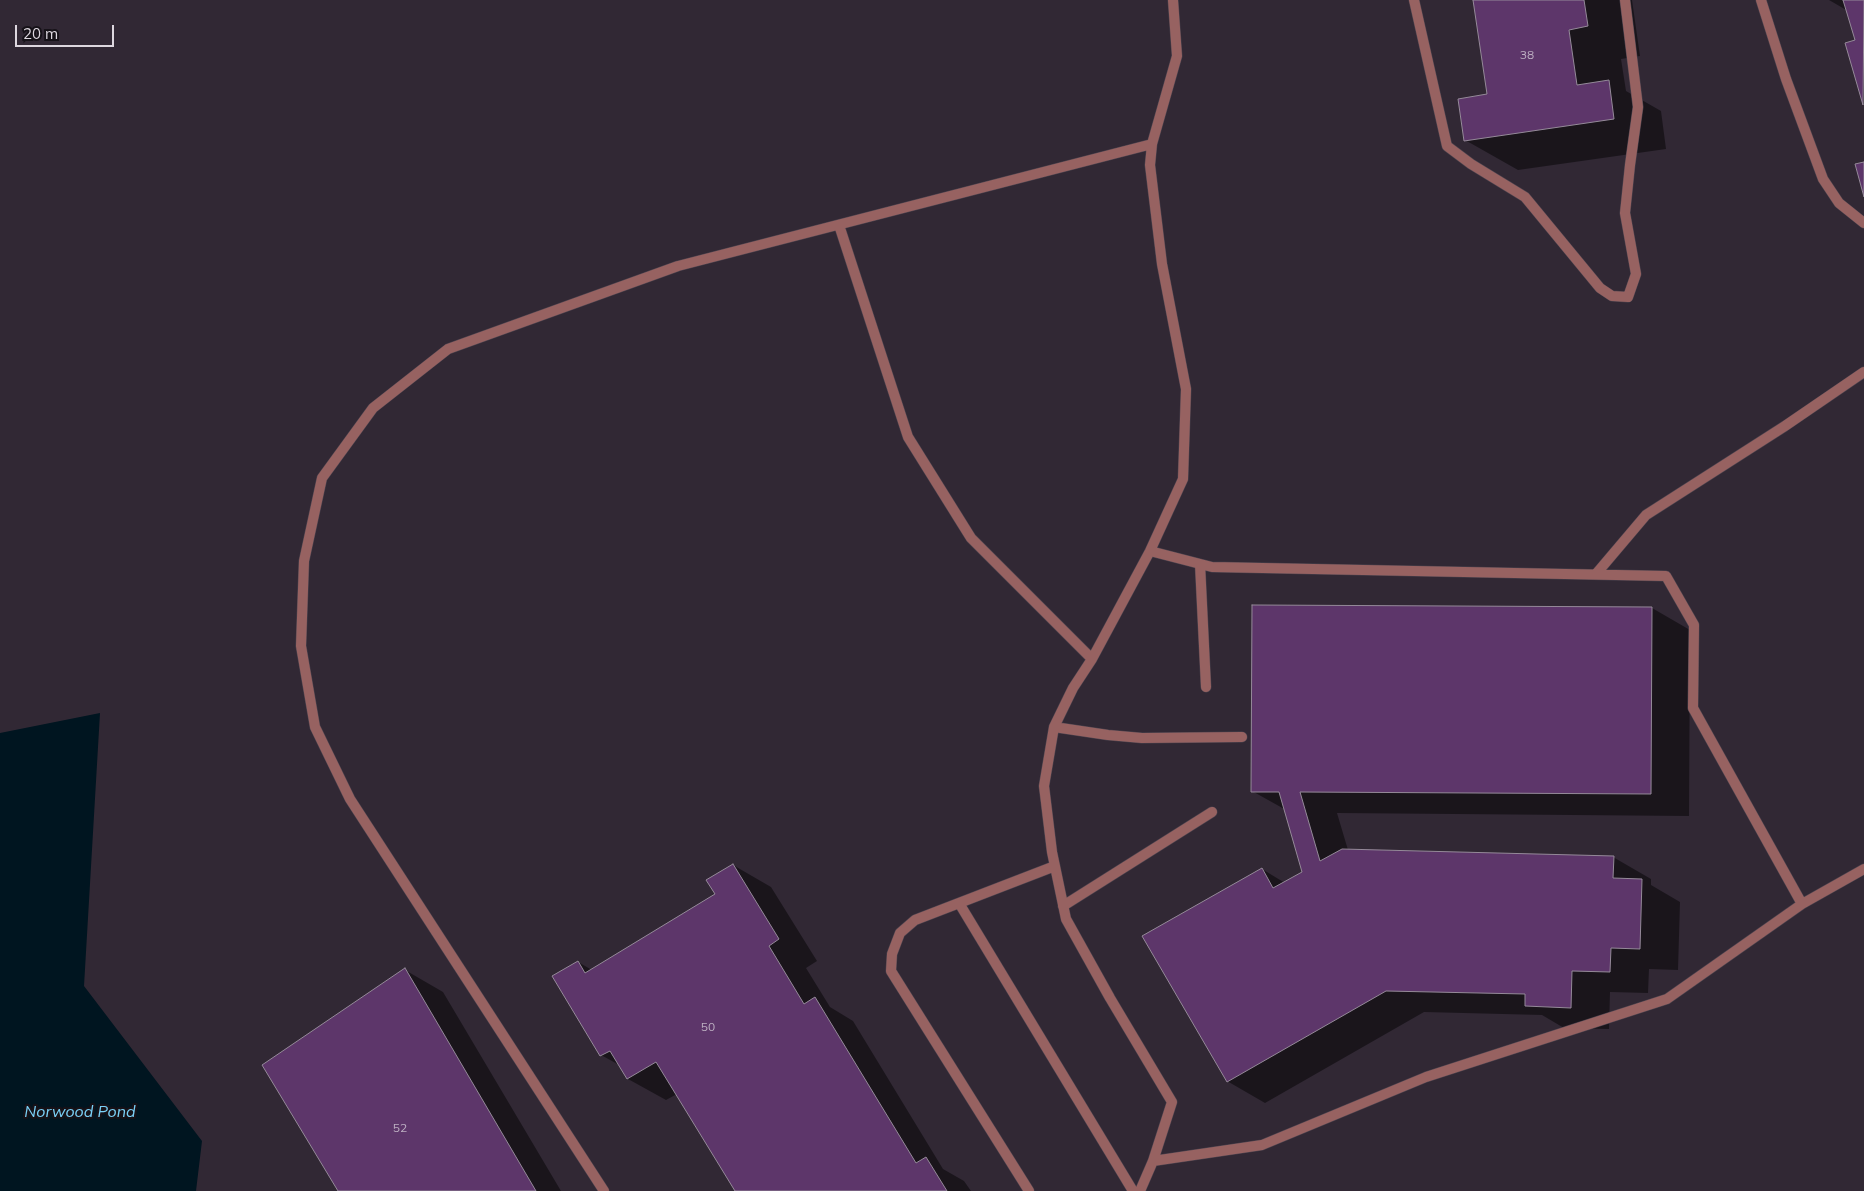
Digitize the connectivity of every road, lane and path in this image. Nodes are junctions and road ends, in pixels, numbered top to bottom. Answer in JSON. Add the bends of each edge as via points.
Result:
{"nodes":[{"id":1,"x":1173,"y":0,"type":"edge"},
{"id":2,"x":1414,"y":0,"type":"edge"},
{"id":3,"x":1625,"y":0,"type":"edge"},
{"id":4,"x":1760,"y":0,"type":"edge"},
{"id":5,"x":1152,"y":144,"type":"junction"},
{"id":6,"x":1864,"y":223,"type":"edge"},
{"id":7,"x":838,"y":225,"type":"junction"},
{"id":8,"x":1864,"y":372,"type":"edge"},
{"id":9,"x":1150,"y":551,"type":"junction"},
{"id":10,"x":1200,"y":564,"type":"junction"},
{"id":11,"x":1596,"y":574,"type":"junction"},
{"id":12,"x":1092,"y":659,"type":"junction"},
{"id":13,"x":1206,"y":687,"type":"dead end"},
{"id":14,"x":1054,"y":727,"type":"junction"},
{"id":15,"x":1242,"y":737,"type":"dead end"},
{"id":16,"x":1212,"y":812,"type":"dead end"},
{"id":17,"x":1055,"y":866,"type":"junction"},
{"id":18,"x":1864,"y":869,"type":"edge"},
{"id":19,"x":959,"y":903,"type":"junction"},
{"id":20,"x":1802,"y":904,"type":"junction"},
{"id":21,"x":1063,"y":906,"type":"junction"},
{"id":22,"x":1153,"y":1161,"type":"junction"},
{"id":23,"x":604,"y":1191,"type":"edge"},
{"id":24,"x":1029,"y":1191,"type":"edge"},
{"id":25,"x":1133,"y":1191,"type":"edge"},
{"id":26,"x":1140,"y":1191,"type":"edge"}],
"edges":[{"from":1,"to":5,"type":"lane","via":[[1177,56]]},
{"from":2,"to":3,"type":"lane","via":[[1447,146],[1525,198],[1600,288],[1612,296],[1628,297],[1636,274],[1625,213],[1638,107]]},
{"from":4,"to":6,"type":"lane","via":[[1823,180],[1839,204]]},
{"from":5,"to":7,"type":"lane"},
{"from":5,"to":9,"type":"lane","via":[[1150,165],[1162,264],[1186,389],[1183,479]]},
{"from":7,"to":12,"type":"lane","via":[[908,437],[971,538]]},
{"from":7,"to":23,"type":"lane","via":[[678,266],[448,349],[373,408],[322,478],[304,560],[301,646],[315,727],[350,799]]},
{"from":8,"to":11,"type":"lane","via":[[1646,515]]},
{"from":9,"to":10,"type":"lane"},
{"from":9,"to":12,"type":"lane"},
{"from":10,"to":11,"type":"lane","via":[[1212,567]]},
{"from":10,"to":13,"type":"lane"},
{"from":11,"to":20,"type":"lane","via":[[1666,576],[1694,625],[1693,708]]},
{"from":12,"to":14,"type":"lane"},
{"from":14,"to":15,"type":"lane","via":[[1142,738]]},
{"from":14,"to":17,"type":"lane","via":[[1044,786]]},
{"from":16,"to":21,"type":"lane"},
{"from":17,"to":19,"type":"lane"},
{"from":17,"to":21,"type":"lane"},
{"from":18,"to":20,"type":"lane"},
{"from":19,"to":24,"type":"lane","via":[[915,920],[900,933],[892,954],[891,971]]},
{"from":19,"to":25,"type":"lane"},
{"from":20,"to":22,"type":"lane","via":[[1667,999],[1426,1077],[1262,1145]]},
{"from":21,"to":22,"type":"lane","via":[[1066,919],[1172,1102]]},
{"from":22,"to":26,"type":"lane"}]}
